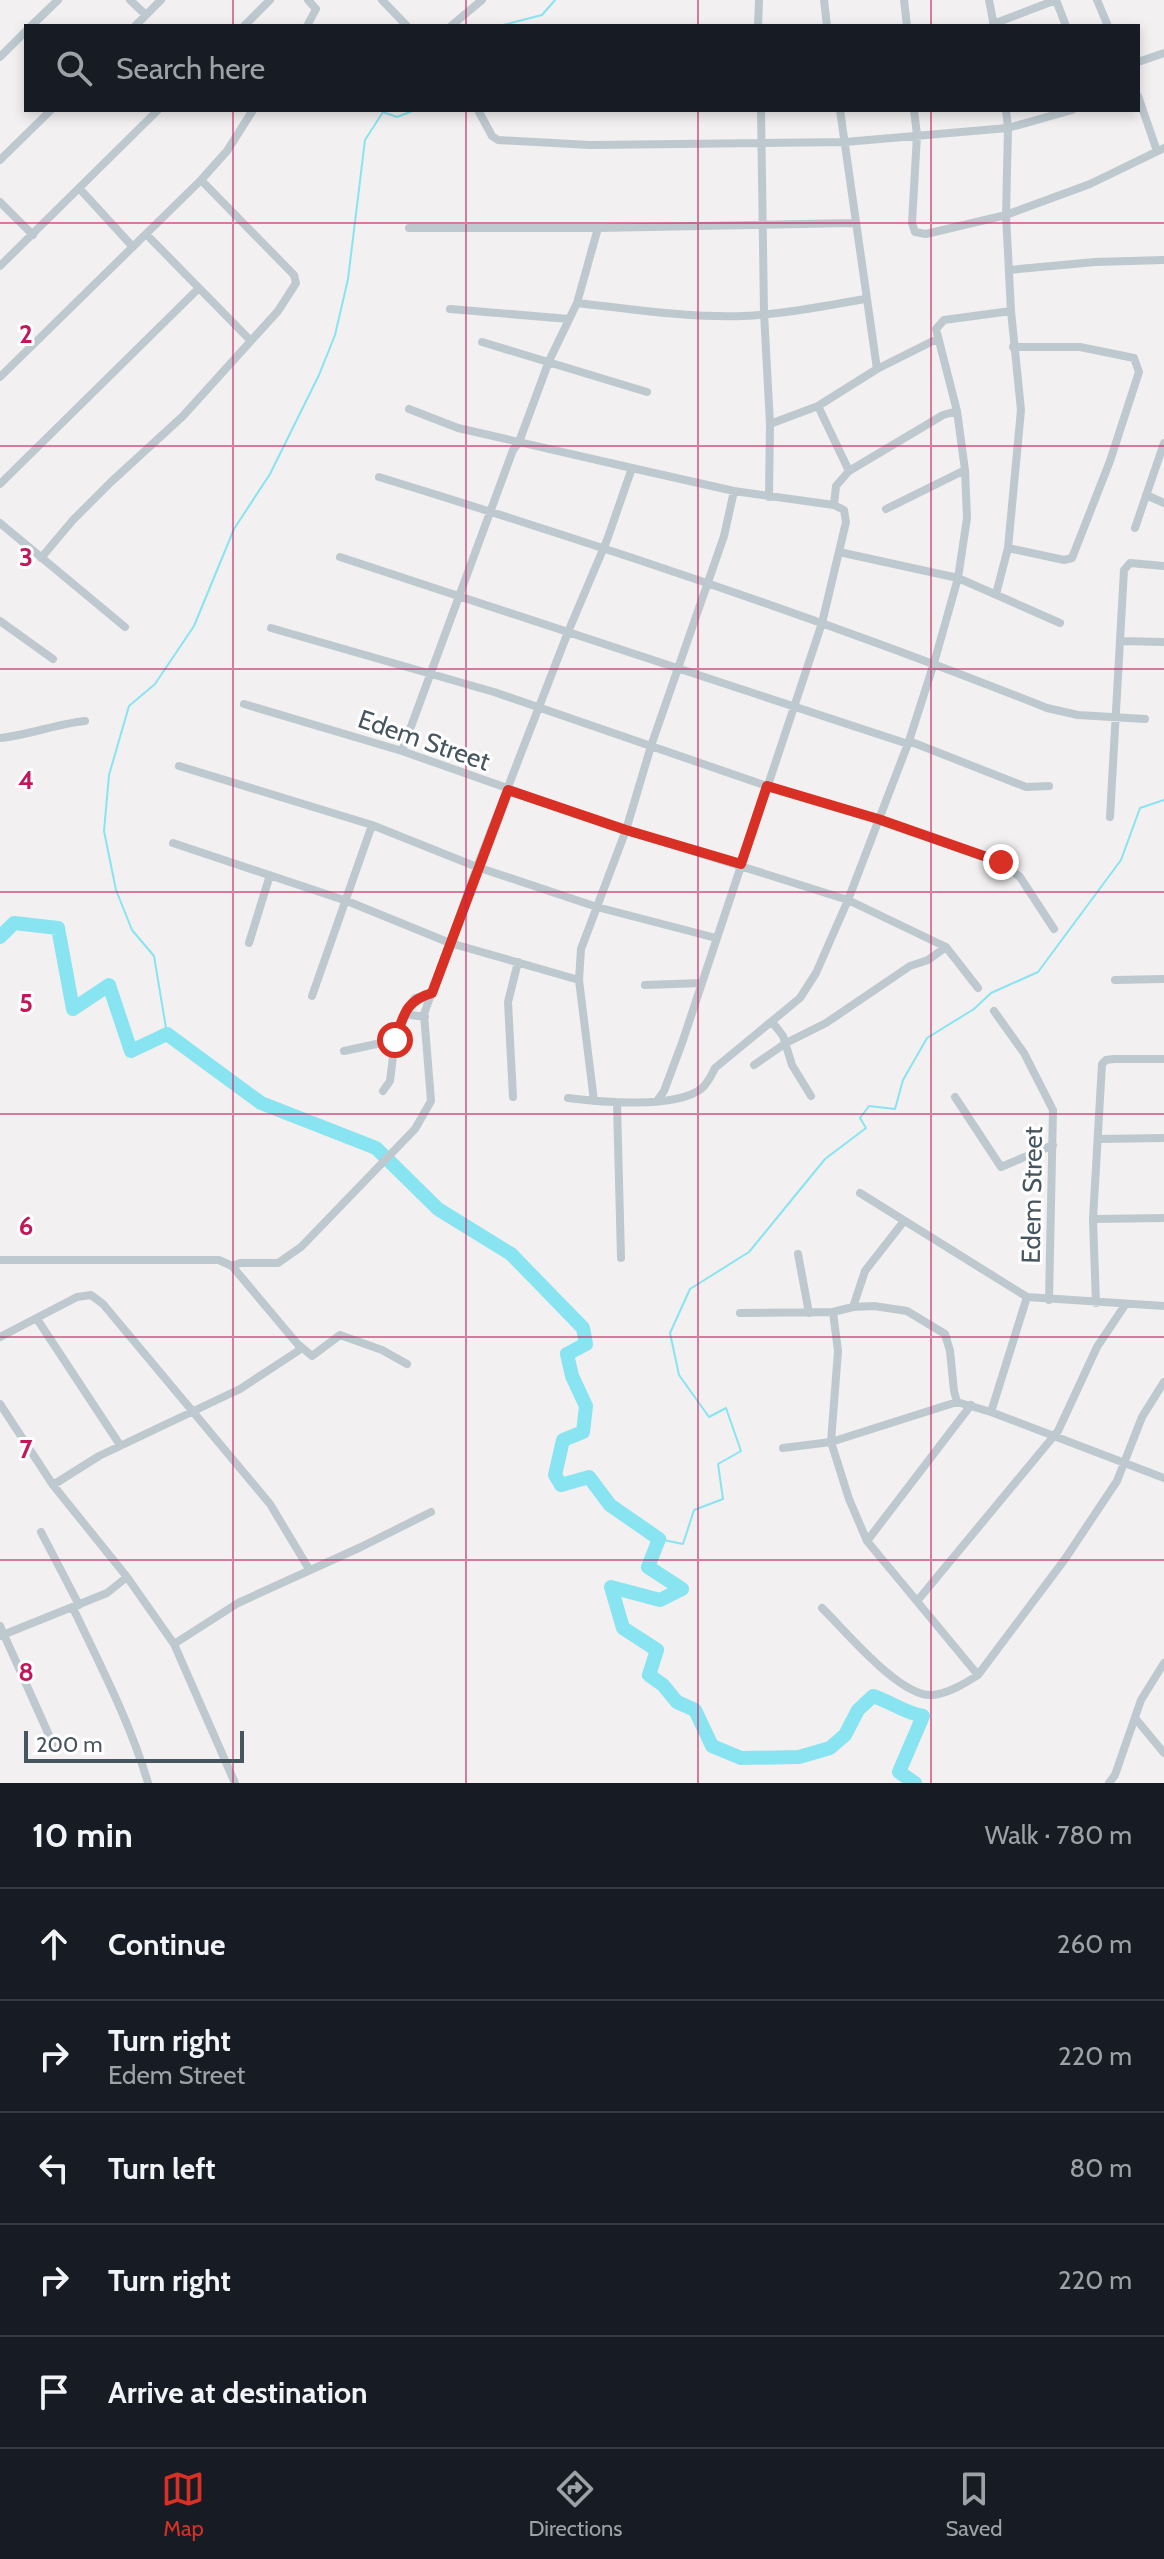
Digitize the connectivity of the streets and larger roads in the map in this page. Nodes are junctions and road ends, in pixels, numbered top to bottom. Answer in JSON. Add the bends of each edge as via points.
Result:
{"nodes":[{"id":1,"x":58,"y":0,"type":"edge"},
{"id":2,"x":130,"y":0,"type":"edge"},
{"id":3,"x":161,"y":0,"type":"edge"},
{"id":4,"x":270,"y":0,"type":"edge"},
{"id":5,"x":308,"y":0,"type":"edge"},
{"id":6,"x":382,"y":0,"type":"edge"},
{"id":7,"x":482,"y":0,"type":"edge"},
{"id":8,"x":759,"y":0,"type":"edge"},
{"id":9,"x":824,"y":0,"type":"edge"},
{"id":10,"x":904,"y":0,"type":"edge"},
{"id":11,"x":989,"y":0,"type":"edge"},
{"id":12,"x":1056,"y":0,"type":"edge"},
{"id":13,"x":1097,"y":0,"type":"edge"},
{"id":14,"x":146,"y":15,"type":"junction"},
{"id":15,"x":33,"y":24,"type":"edge"},
{"id":16,"x":137,"y":24,"type":"edge"},
{"id":17,"x":246,"y":24,"type":"edge"},
{"id":18,"x":308,"y":24,"type":"edge"},
{"id":19,"x":405,"y":24,"type":"edge"},
{"id":20,"x":453,"y":24,"type":"edge"},
{"id":21,"x":758,"y":24,"type":"edge"},
{"id":22,"x":827,"y":24,"type":"edge"},
{"id":23,"x":907,"y":24,"type":"edge"},
{"id":24,"x":993,"y":24,"type":"edge"},
{"id":25,"x":996,"y":24,"type":"edge"},
{"id":26,"x":1065,"y":24,"type":"edge"},
{"id":27,"x":1107,"y":24,"type":"edge"},
{"id":28,"x":24,"y":33,"type":"edge"},
{"id":29,"x":1164,"y":53,"type":"edge"},
{"id":30,"x":0,"y":57,"type":"edge"},
{"id":31,"x":1140,"y":61,"type":"edge"},
{"id":32,"x":1140,"y":101,"type":"edge"},
{"id":33,"x":49,"y":112,"type":"edge"},
{"id":34,"x":156,"y":112,"type":"edge"},
{"id":35,"x":252,"y":112,"type":"edge"},
{"id":36,"x":479,"y":112,"type":"edge"},
{"id":37,"x":761,"y":112,"type":"edge"},
{"id":38,"x":840,"y":112,"type":"edge"},
{"id":39,"x":914,"y":112,"type":"edge"},
{"id":40,"x":1006,"y":112,"type":"edge"},
{"id":41,"x":1065,"y":112,"type":"edge"},
{"id":42,"x":1008,"y":128,"type":"junction"},
{"id":43,"x":917,"y":135,"type":"junction"},
{"id":44,"x":845,"y":142,"type":"junction"},
{"id":45,"x":763,"y":145,"type":"junction"},
{"id":46,"x":1160,"y":150,"type":"edge"},
{"id":47,"x":0,"y":160,"type":"edge"},
{"id":48,"x":201,"y":180,"type":"junction"},
{"id":49,"x":79,"y":188,"type":"junction"},
{"id":50,"x":0,"y":202,"type":"edge"},
{"id":51,"x":1006,"y":215,"type":"junction"},
{"id":52,"x":854,"y":223,"type":"junction"},
{"id":53,"x":763,"y":225,"type":"junction"},
{"id":54,"x":409,"y":228,"type":"dead end"},
{"id":55,"x":598,"y":228,"type":"junction"},
{"id":56,"x":146,"y":234,"type":"junction"},
{"id":57,"x":33,"y":235,"type":"junction"},
{"id":58,"x":133,"y":247,"type":"junction"},
{"id":59,"x":1164,"y":260,"type":"edge"},
{"id":60,"x":0,"y":266,"type":"edge"},
{"id":61,"x":1009,"y":270,"type":"junction"},
{"id":62,"x":199,"y":288,"type":"junction"},
{"id":63,"x":865,"y":299,"type":"junction"},
{"id":64,"x":577,"y":303,"type":"junction"},
{"id":65,"x":450,"y":309,"type":"dead end"},
{"id":66,"x":1011,"y":311,"type":"junction"},
{"id":67,"x":764,"y":313,"type":"junction"},
{"id":68,"x":569,"y":319,"type":"junction"},
{"id":69,"x":937,"y":339,"type":"junction"},
{"id":70,"x":251,"y":341,"type":"junction"},
{"id":71,"x":482,"y":342,"type":"dead end"},
{"id":72,"x":1013,"y":347,"type":"junction"},
{"id":73,"x":549,"y":361,"type":"junction"},
{"id":74,"x":877,"y":369,"type":"junction"},
{"id":75,"x":0,"y":377,"type":"edge"},
{"id":76,"x":647,"y":392,"type":"dead end"},
{"id":77,"x":818,"y":406,"type":"junction"},
{"id":78,"x":409,"y":409,"type":"dead end"},
{"id":79,"x":957,"y":411,"type":"junction"},
{"id":80,"x":770,"y":424,"type":"junction"},
{"id":81,"x":519,"y":442,"type":"junction"},
{"id":82,"x":1164,"y":443,"type":"edge"},
{"id":83,"x":632,"y":468,"type":"junction"},
{"id":84,"x":965,"y":470,"type":"junction"},
{"id":85,"x":849,"y":471,"type":"junction"},
{"id":86,"x":379,"y":477,"type":"dead end"},
{"id":87,"x":0,"y":484,"type":"edge"},
{"id":88,"x":734,"y":491,"type":"junction"},
{"id":89,"x":1146,"y":495,"type":"junction"},
{"id":90,"x":769,"y":497,"type":"junction"},
{"id":91,"x":1164,"y":503,"type":"edge"},
{"id":92,"x":834,"y":505,"type":"junction"},
{"id":93,"x":886,"y":509,"type":"dead end"},
{"id":94,"x":490,"y":511,"type":"junction"},
{"id":95,"x":0,"y":523,"type":"edge"},
{"id":96,"x":1135,"y":528,"type":"dead end"},
{"id":97,"x":1008,"y":548,"type":"junction"},
{"id":98,"x":603,"y":549,"type":"junction"},
{"id":99,"x":839,"y":552,"type":"junction"},
{"id":100,"x":340,"y":557,"type":"dead end"},
{"id":101,"x":41,"y":558,"type":"junction"},
{"id":102,"x":1164,"y":566,"type":"edge"},
{"id":103,"x":958,"y":578,"type":"junction"},
{"id":104,"x":708,"y":585,"type":"junction"},
{"id":105,"x":996,"y":594,"type":"junction"},
{"id":106,"x":458,"y":598,"type":"junction"},
{"id":107,"x":0,"y":621,"type":"edge"},
{"id":108,"x":822,"y":623,"type":"junction"},
{"id":109,"x":1060,"y":623,"type":"dead end"},
{"id":110,"x":125,"y":627,"type":"dead end"},
{"id":111,"x":271,"y":628,"type":"dead end"},
{"id":112,"x":568,"y":632,"type":"junction"},
{"id":113,"x":1120,"y":641,"type":"junction"},
{"id":114,"x":1164,"y":642,"type":"edge"},
{"id":115,"x":53,"y":659,"type":"dead end"},
{"id":116,"x":934,"y":663,"type":"junction"},
{"id":117,"x":678,"y":668,"type":"junction"},
{"id":118,"x":431,"y":674,"type":"junction"},
{"id":119,"x":244,"y":704,"type":"dead end"},
{"id":120,"x":794,"y":705,"type":"junction"},
{"id":121,"x":540,"y":708,"type":"junction"},
{"id":122,"x":1116,"y":718,"type":"junction"},
{"id":123,"x":1145,"y":719,"type":"dead end"},
{"id":124,"x":85,"y":721,"type":"dead end"},
{"id":125,"x":0,"y":738,"type":"edge"},
{"id":126,"x":908,"y":742,"type":"junction"},
{"id":127,"x":651,"y":746,"type":"junction"},
{"id":128,"x":402,"y":751,"type":"junction"},
{"id":129,"x":179,"y":766,"type":"dead end"},
{"id":130,"x":767,"y":786,"type":"junction"},
{"id":131,"x":1049,"y":786,"type":"dead end"},
{"id":132,"x":508,"y":790,"type":"junction"},
{"id":133,"x":1110,"y":817,"type":"dead end"},
{"id":134,"x":878,"y":819,"type":"junction"},
{"id":135,"x":372,"y":825,"type":"junction"},
{"id":136,"x":626,"y":830,"type":"junction"},
{"id":137,"x":173,"y":843,"type":"dead end"},
{"id":138,"x":741,"y":864,"type":"junction"},
{"id":139,"x":477,"y":867,"type":"junction"},
{"id":140,"x":270,"y":875,"type":"junction"},
{"id":141,"x":848,"y":900,"type":"junction"},
{"id":142,"x":347,"y":901,"type":"junction"},
{"id":143,"x":597,"y":907,"type":"junction"},
{"id":144,"x":1054,"y":929,"type":"dead end"},
{"id":145,"x":716,"y":938,"type":"junction"},
{"id":146,"x":249,"y":943,"type":"dead end"},
{"id":147,"x":450,"y":943,"type":"junction"},
{"id":148,"x":946,"y":947,"type":"junction"},
{"id":149,"x":518,"y":962,"type":"junction"},
{"id":150,"x":1164,"y":979,"type":"edge"},
{"id":151,"x":579,"y":980,"type":"junction"},
{"id":152,"x":1115,"y":980,"type":"dead end"},
{"id":153,"x":702,"y":983,"type":"junction"},
{"id":154,"x":645,"y":985,"type":"dead end"},
{"id":155,"x":978,"y":988,"type":"dead end"},
{"id":156,"x":432,"y":993,"type":"junction"},
{"id":157,"x":312,"y":996,"type":"dead end"},
{"id":158,"x":994,"y":1011,"type":"dead end"},
{"id":159,"x":404,"y":1014,"type":"junction"},
{"id":160,"x":425,"y":1017,"type":"junction"},
{"id":161,"x":773,"y":1023,"type":"junction"},
{"id":162,"x":395,"y":1040,"type":"junction"},
{"id":163,"x":786,"y":1043,"type":"junction"},
{"id":164,"x":344,"y":1051,"type":"dead end"},
{"id":165,"x":1164,"y":1059,"type":"edge"},
{"id":166,"x":754,"y":1065,"type":"dead end"},
{"id":167,"x":383,"y":1091,"type":"dead end"},
{"id":168,"x":811,"y":1096,"type":"dead end"},
{"id":169,"x":513,"y":1097,"type":"dead end"},
{"id":170,"x":955,"y":1097,"type":"dead end"},
{"id":171,"x":568,"y":1098,"type":"dead end"},
{"id":172,"x":594,"y":1101,"type":"junction"},
{"id":173,"x":657,"y":1101,"type":"junction"},
{"id":174,"x":617,"y":1104,"type":"junction"},
{"id":175,"x":1164,"y":1138,"type":"edge"},
{"id":176,"x":1098,"y":1139,"type":"junction"},
{"id":177,"x":1053,"y":1145,"type":"junction"},
{"id":178,"x":860,"y":1193,"type":"dead end"},
{"id":179,"x":1164,"y":1218,"type":"edge"},
{"id":180,"x":1093,"y":1219,"type":"junction"},
{"id":181,"x":904,"y":1221,"type":"junction"},
{"id":182,"x":798,"y":1254,"type":"dead end"},
{"id":183,"x":621,"y":1258,"type":"dead end"},
{"id":184,"x":0,"y":1260,"type":"edge"},
{"id":185,"x":232,"y":1266,"type":"junction"},
{"id":186,"x":1027,"y":1297,"type":"junction"},
{"id":187,"x":1049,"y":1300,"type":"junction"},
{"id":188,"x":1096,"y":1303,"type":"junction"},
{"id":189,"x":1125,"y":1305,"type":"junction"},
{"id":190,"x":1164,"y":1306,"type":"edge"},
{"id":191,"x":853,"y":1307,"type":"junction"},
{"id":192,"x":833,"y":1312,"type":"junction"},
{"id":193,"x":740,"y":1313,"type":"dead end"},
{"id":194,"x":809,"y":1313,"type":"junction"},
{"id":195,"x":37,"y":1319,"type":"junction"},
{"id":196,"x":0,"y":1337,"type":"edge"},
{"id":197,"x":299,"y":1345,"type":"junction"},
{"id":198,"x":407,"y":1364,"type":"dead end"},
{"id":199,"x":1164,"y":1382,"type":"edge"},
{"id":200,"x":957,"y":1402,"type":"junction"},
{"id":201,"x":0,"y":1404,"type":"edge"},
{"id":202,"x":971,"y":1405,"type":"junction"},
{"id":203,"x":991,"y":1412,"type":"junction"},
{"id":204,"x":193,"y":1413,"type":"junction"},
{"id":205,"x":1052,"y":1437,"type":"junction"},
{"id":206,"x":831,"y":1442,"type":"junction"},
{"id":207,"x":120,"y":1445,"type":"junction"},
{"id":208,"x":783,"y":1448,"type":"dead end"},
{"id":209,"x":1126,"y":1462,"type":"junction"},
{"id":210,"x":1164,"y":1478,"type":"edge"},
{"id":211,"x":53,"y":1485,"type":"junction"},
{"id":212,"x":431,"y":1512,"type":"dead end"},
{"id":213,"x":41,"y":1532,"type":"dead end"},
{"id":214,"x":867,"y":1541,"type":"junction"},
{"id":215,"x":309,"y":1569,"type":"junction"},
{"id":216,"x":127,"y":1577,"type":"junction"},
{"id":217,"x":918,"y":1600,"type":"junction"},
{"id":218,"x":76,"y":1606,"type":"junction"},
{"id":219,"x":822,"y":1608,"type":"dead end"},
{"id":220,"x":1,"y":1632,"type":"edge"},
{"id":221,"x":174,"y":1644,"type":"junction"},
{"id":222,"x":1164,"y":1663,"type":"edge"},
{"id":223,"x":978,"y":1675,"type":"junction"},
{"id":224,"x":1135,"y":1718,"type":"junction"},
{"id":225,"x":53,"y":1744,"type":"dead end"},
{"id":226,"x":1164,"y":1753,"type":"edge"},
{"id":227,"x":231,"y":1773,"type":"junction"},
{"id":228,"x":148,"y":1783,"type":"edge"},
{"id":229,"x":222,"y":1783,"type":"edge"},
{"id":230,"x":235,"y":1783,"type":"edge"},
{"id":231,"x":1109,"y":1783,"type":"edge"}],
"edges":[{"from":1,"to":15,"type":"street"},
{"from":2,"to":14,"type":"street"},
{"from":3,"to":14,"type":"street"},
{"from":4,"to":17,"type":"street"},
{"from":5,"to":18,"type":"street","via":[[316,9]]},
{"from":6,"to":19,"type":"street"},
{"from":7,"to":20,"type":"street"},
{"from":8,"to":21,"type":"street"},
{"from":9,"to":22,"type":"street"},
{"from":10,"to":23,"type":"street"},
{"from":11,"to":24,"type":"street"},
{"from":12,"to":25,"type":"street"},
{"from":12,"to":26,"type":"street"},
{"from":13,"to":27,"type":"street"},
{"from":14,"to":16,"type":"street"},
{"from":28,"to":30,"type":"street"},
{"from":29,"to":31,"type":"street"},
{"from":32,"to":46,"type":"street"},
{"from":33,"to":47,"type":"street"},
{"from":34,"to":49,"type":"street"},
{"from":35,"to":48,"type":"street"},
{"from":36,"to":45,"type":"street","via":[[492,136],[504,141]]},
{"from":37,"to":45,"type":"street"},
{"from":38,"to":44,"type":"street"},
{"from":39,"to":43,"type":"street"},
{"from":40,"to":42,"type":"street"},
{"from":41,"to":42,"type":"street"},
{"from":42,"to":43,"type":"street"},
{"from":42,"to":51,"type":"street"},
{"from":43,"to":44,"type":"street"},
{"from":43,"to":51,"type":"street","via":[[915,232]]},
{"from":44,"to":45,"type":"street"},
{"from":44,"to":52,"type":"street"},
{"from":45,"to":53,"type":"street"},
{"from":46,"to":51,"type":"street","via":[[1090,184]]},
{"from":48,"to":56,"type":"street"},
{"from":48,"to":70,"type":"street","via":[[295,279],[278,311]]},
{"from":49,"to":57,"type":"street"},
{"from":49,"to":58,"type":"street"},
{"from":50,"to":57,"type":"street"},
{"from":51,"to":61,"type":"street"},
{"from":52,"to":53,"type":"street"},
{"from":52,"to":63,"type":"street"},
{"from":53,"to":55,"type":"street"},
{"from":53,"to":67,"type":"street"},
{"from":54,"to":55,"type":"street"},
{"from":55,"to":64,"type":"street"},
{"from":56,"to":58,"type":"street"},
{"from":56,"to":62,"type":"street"},
{"from":57,"to":60,"type":"street"},
{"from":58,"to":75,"type":"street"},
{"from":59,"to":61,"type":"street"},
{"from":61,"to":66,"type":"street"},
{"from":62,"to":70,"type":"street"},
{"from":62,"to":87,"type":"street"},
{"from":63,"to":67,"type":"street"},
{"from":63,"to":74,"type":"street"},
{"from":64,"to":67,"type":"street","via":[[652,312]]},
{"from":64,"to":68,"type":"street"},
{"from":65,"to":68,"type":"street"},
{"from":66,"to":69,"type":"street","via":[[944,320],[936,329]]},
{"from":66,"to":72,"type":"street"},
{"from":67,"to":80,"type":"street"},
{"from":68,"to":73,"type":"street"},
{"from":69,"to":74,"type":"street"},
{"from":69,"to":79,"type":"street"},
{"from":70,"to":101,"type":"street"},
{"from":71,"to":73,"type":"street"},
{"from":72,"to":97,"type":"street","via":[[1021,410]]},
{"from":72,"to":97,"type":"street","via":[[1080,347],[1134,358],[1139,372],[1072,558]]},
{"from":73,"to":76,"type":"street"},
{"from":73,"to":81,"type":"street"},
{"from":74,"to":77,"type":"street"},
{"from":77,"to":80,"type":"street"},
{"from":77,"to":85,"type":"street"},
{"from":78,"to":81,"type":"street","via":[[447,425]]},
{"from":79,"to":84,"type":"street"},
{"from":79,"to":85,"type":"street"},
{"from":80,"to":90,"type":"street"},
{"from":81,"to":83,"type":"street"},
{"from":81,"to":94,"type":"street"},
{"from":82,"to":89,"type":"street"},
{"from":83,"to":88,"type":"street"},
{"from":83,"to":98,"type":"street"},
{"from":84,"to":93,"type":"street"},
{"from":84,"to":103,"type":"street","via":[[967,518]]},
{"from":85,"to":92,"type":"street","via":[[836,486]]},
{"from":86,"to":94,"type":"street"},
{"from":88,"to":90,"type":"street"},
{"from":88,"to":104,"type":"street"},
{"from":89,"to":91,"type":"street"},
{"from":89,"to":96,"type":"street"},
{"from":90,"to":92,"type":"street"},
{"from":92,"to":99,"type":"street","via":[[846,514]]},
{"from":94,"to":98,"type":"street"},
{"from":94,"to":106,"type":"street"},
{"from":95,"to":101,"type":"street"},
{"from":97,"to":105,"type":"street"},
{"from":98,"to":104,"type":"street"},
{"from":98,"to":112,"type":"street"},
{"from":99,"to":103,"type":"street"},
{"from":99,"to":108,"type":"street"},
{"from":100,"to":106,"type":"street"},
{"from":101,"to":110,"type":"street"},
{"from":102,"to":113,"type":"street","via":[[1126,566]]},
{"from":103,"to":105,"type":"street"},
{"from":103,"to":116,"type":"street"},
{"from":104,"to":108,"type":"street"},
{"from":104,"to":117,"type":"street"},
{"from":105,"to":109,"type":"street"},
{"from":106,"to":112,"type":"street"},
{"from":106,"to":118,"type":"street"},
{"from":107,"to":115,"type":"street"},
{"from":108,"to":116,"type":"street"},
{"from":108,"to":120,"type":"street"},
{"from":111,"to":118,"type":"street"},
{"from":112,"to":117,"type":"street"},
{"from":112,"to":121,"type":"street"},
{"from":113,"to":114,"type":"street"},
{"from":113,"to":122,"type":"street"},
{"from":116,"to":122,"type":"street","via":[[1047,708]]},
{"from":116,"to":126,"type":"street"},
{"from":117,"to":120,"type":"street"},
{"from":117,"to":127,"type":"street"},
{"from":118,"to":121,"type":"street"},
{"from":118,"to":128,"type":"street"},
{"from":119,"to":128,"type":"street","name":"Edem Street"},
{"from":120,"to":126,"type":"street"},
{"from":120,"to":130,"type":"street"},
{"from":121,"to":127,"type":"street"},
{"from":121,"to":132,"type":"street"},
{"from":122,"to":123,"type":"street"},
{"from":122,"to":133,"type":"street"},
{"from":124,"to":125,"type":"street"},
{"from":126,"to":131,"type":"street","via":[[1026,787]]},
{"from":126,"to":134,"type":"street"},
{"from":127,"to":130,"type":"street"},
{"from":127,"to":136,"type":"street"},
{"from":128,"to":132,"type":"street","name":"Edem Street"},
{"from":129,"to":135,"type":"street"},
{"from":130,"to":134,"type":"street"},
{"from":130,"to":138,"type":"street"},
{"from":132,"to":136,"type":"street","name":"Edem Street"},
{"from":132,"to":139,"type":"street"},
{"from":134,"to":141,"type":"street"},
{"from":134,"to":144,"type":"street","via":[[1011,868]]},
{"from":135,"to":139,"type":"street"},
{"from":135,"to":142,"type":"street"},
{"from":136,"to":138,"type":"street","name":"Edem Street"},
{"from":136,"to":143,"type":"street"},
{"from":137,"to":140,"type":"street"},
{"from":138,"to":141,"type":"street","name":"Edem Street"},
{"from":138,"to":145,"type":"street"},
{"from":139,"to":143,"type":"street"},
{"from":139,"to":147,"type":"street"},
{"from":140,"to":142,"type":"street"},
{"from":140,"to":146,"type":"street"},
{"from":141,"to":148,"type":"street","name":"Edem Street"},
{"from":141,"to":161,"type":"street","via":[[816,973],[800,998]]},
{"from":142,"to":147,"type":"street"},
{"from":142,"to":157,"type":"street"},
{"from":143,"to":145,"type":"street"},
{"from":143,"to":151,"type":"street","via":[[581,949]]},
{"from":145,"to":153,"type":"street"},
{"from":147,"to":149,"type":"street"},
{"from":147,"to":156,"type":"street"},
{"from":148,"to":155,"type":"street","name":"Edem Street"},
{"from":148,"to":163,"type":"street"},
{"from":149,"to":151,"type":"street"},
{"from":149,"to":169,"type":"street","via":[[508,1002]]},
{"from":150,"to":152,"type":"street"},
{"from":151,"to":172,"type":"street"},
{"from":153,"to":154,"type":"street"},
{"from":153,"to":173,"type":"street"},
{"from":156,"to":159,"type":"street","via":[[415,998]]},
{"from":156,"to":160,"type":"street"},
{"from":158,"to":177,"type":"street","name":"Edem Street","via":[[1024,1053],[1053,1110]]},
{"from":159,"to":160,"type":"street"},
{"from":159,"to":162,"type":"street"},
{"from":160,"to":185,"type":"street","via":[[431,1101],[415,1129],[301,1247],[278,1263]]},
{"from":161,"to":163,"type":"street"},
{"from":161,"to":173,"type":"street","via":[[715,1068],[698,1091]]},
{"from":162,"to":164,"type":"street"},
{"from":162,"to":167,"type":"street","via":[[390,1081]]},
{"from":163,"to":166,"type":"street"},
{"from":163,"to":168,"type":"street"},
{"from":165,"to":176,"type":"street","via":[[1103,1062]]},
{"from":170,"to":177,"type":"street","via":[[1001,1167]]},
{"from":171,"to":172,"type":"street"},
{"from":172,"to":174,"type":"street"},
{"from":173,"to":174,"type":"street"},
{"from":174,"to":183,"type":"street"},
{"from":175,"to":176,"type":"street"},
{"from":176,"to":180,"type":"street"},
{"from":177,"to":187,"type":"street","name":"Edem Street"},
{"from":178,"to":181,"type":"street"},
{"from":179,"to":180,"type":"street"},
{"from":180,"to":188,"type":"street"},
{"from":181,"to":186,"type":"street"},
{"from":181,"to":191,"type":"street","via":[[865,1271]]},
{"from":182,"to":194,"type":"street"},
{"from":184,"to":185,"type":"street","via":[[205,1259]]},
{"from":185,"to":197,"type":"street"},
{"from":186,"to":187,"type":"street"},
{"from":186,"to":203,"type":"street"},
{"from":187,"to":188,"type":"street"},
{"from":188,"to":189,"type":"street"},
{"from":189,"to":190,"type":"street"},
{"from":189,"to":205,"type":"street","via":[[1097,1347]]},
{"from":191,"to":192,"type":"street"},
{"from":191,"to":200,"type":"street","via":[[907,1311],[945,1334]]},
{"from":192,"to":194,"type":"street"},
{"from":192,"to":206,"type":"street","via":[[838,1351]]},
{"from":193,"to":194,"type":"street"},
{"from":195,"to":196,"type":"street"},
{"from":195,"to":204,"type":"street","via":[[91,1295]]},
{"from":195,"to":207,"type":"street"},
{"from":197,"to":198,"type":"street","via":[[312,1356],[340,1335]]},
{"from":197,"to":204,"type":"street","via":[[270,1370]]},
{"from":199,"to":209,"type":"street","via":[[1142,1417]]},
{"from":200,"to":202,"type":"street"},
{"from":200,"to":206,"type":"street"},
{"from":201,"to":211,"type":"street"},
{"from":202,"to":203,"type":"street"},
{"from":202,"to":214,"type":"street"},
{"from":203,"to":205,"type":"street"},
{"from":204,"to":207,"type":"street"},
{"from":204,"to":215,"type":"street","via":[[270,1504]]},
{"from":205,"to":209,"type":"street"},
{"from":205,"to":217,"type":"street"},
{"from":206,"to":208,"type":"street"},
{"from":206,"to":214,"type":"street"},
{"from":207,"to":211,"type":"street"},
{"from":209,"to":210,"type":"street"},
{"from":209,"to":223,"type":"street","via":[[1065,1559]]},
{"from":211,"to":216,"type":"street"},
{"from":212,"to":215,"type":"street"},
{"from":213,"to":218,"type":"street"},
{"from":214,"to":217,"type":"street"},
{"from":215,"to":221,"type":"street","via":[[238,1603]]},
{"from":216,"to":218,"type":"street","via":[[107,1593]]},
{"from":216,"to":221,"type":"street"},
{"from":217,"to":223,"type":"street"},
{"from":218,"to":220,"type":"street"},
{"from":218,"to":228,"type":"street"},
{"from":219,"to":223,"type":"street","via":[[909,1689],[934,1695]]},
{"from":220,"to":225,"type":"street"},
{"from":221,"to":227,"type":"street"},
{"from":222,"to":224,"type":"street"},
{"from":224,"to":226,"type":"street"},
{"from":224,"to":231,"type":"street"},
{"from":227,"to":229,"type":"street"},
{"from":227,"to":230,"type":"street"}]}
